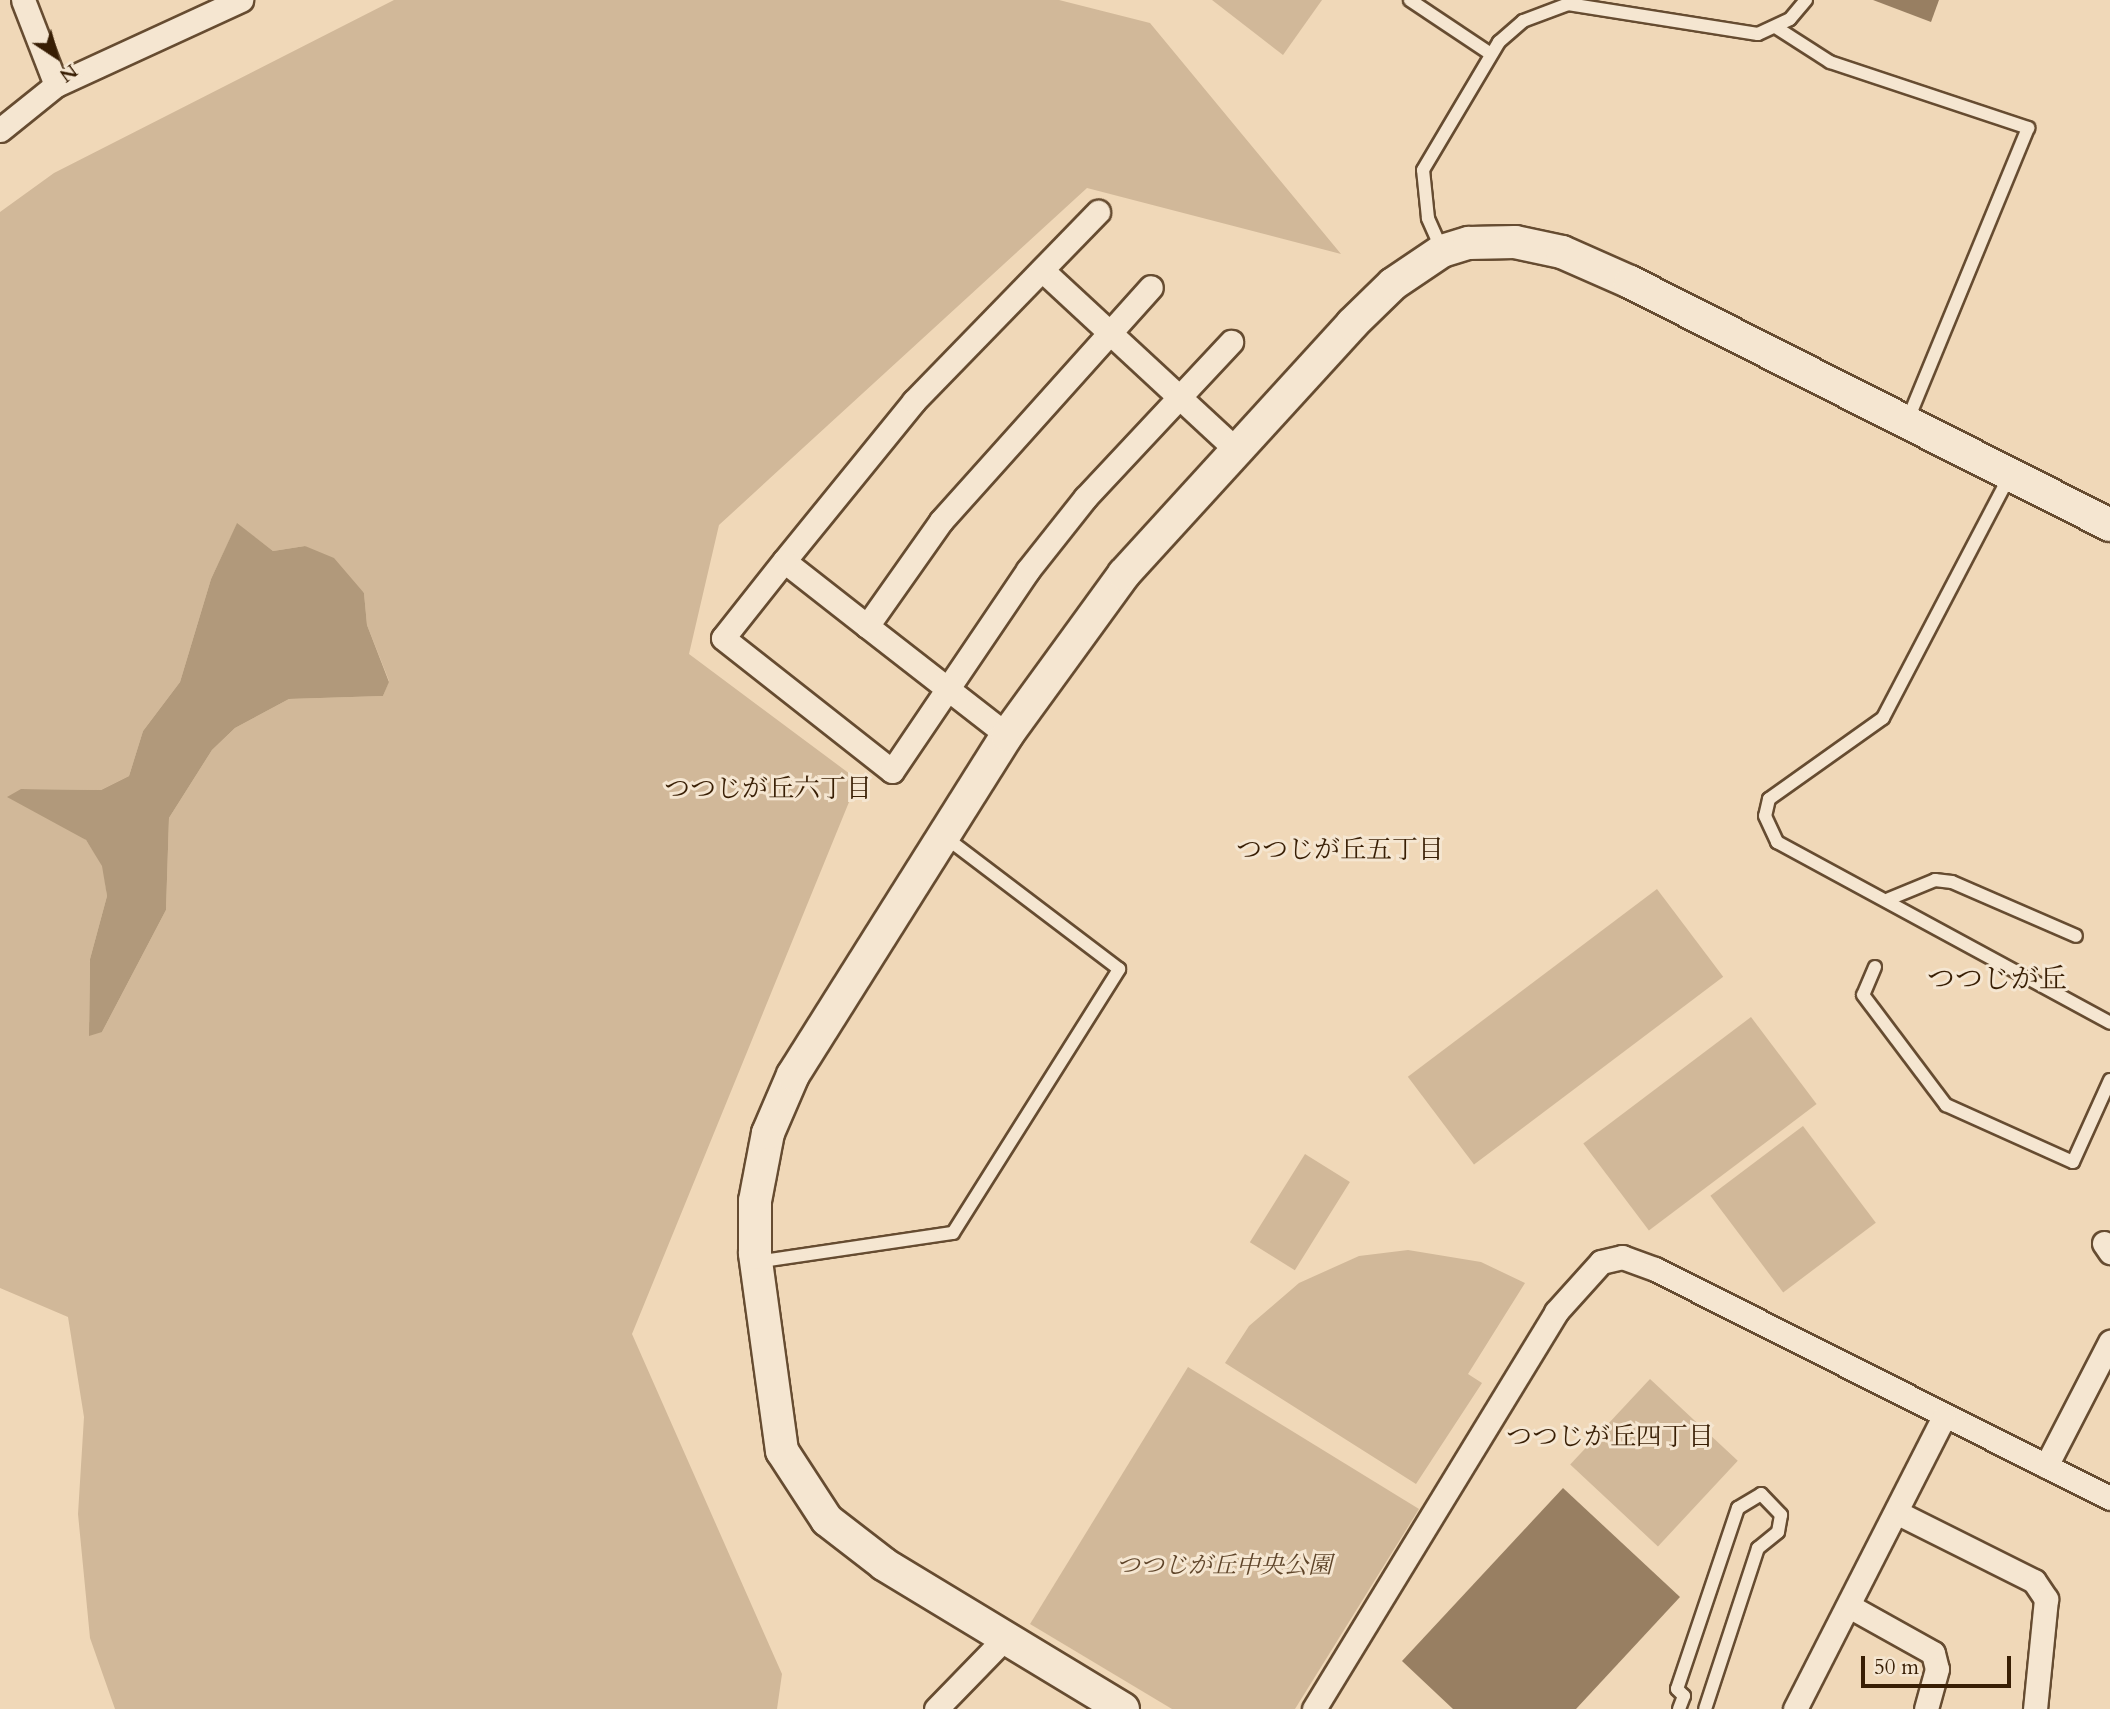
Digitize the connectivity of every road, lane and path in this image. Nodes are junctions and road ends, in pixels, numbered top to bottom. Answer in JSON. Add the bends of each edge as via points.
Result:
{"nodes":[{"id":1,"x":23,"y":0,"type":"edge"},
{"id":2,"x":1410,"y":0,"type":"edge"},
{"id":3,"x":1806,"y":0,"type":"edge"},
{"id":4,"x":226,"y":3,"type":"edge"},
{"id":5,"x":1777,"y":28,"type":"junction"},
{"id":6,"x":1491,"y":54,"type":"junction"},
{"id":7,"x":56,"y":85,"type":"junction"},
{"id":8,"x":0,"y":130,"type":"edge"},
{"id":9,"x":1098,"y":212,"type":"dead end"},
{"id":10,"x":1442,"y":251,"type":"junction"},
{"id":11,"x":1042,"y":270,"type":"junction"},
{"id":12,"x":1151,"y":287,"type":"dead end"},
{"id":13,"x":1109,"y":332,"type":"junction"},
{"id":14,"x":1231,"y":342,"type":"dead end"},
{"id":15,"x":1179,"y":397,"type":"junction"},
{"id":16,"x":1907,"y":422,"type":"junction"},
{"id":17,"x":1235,"y":449,"type":"junction"},
{"id":18,"x":2010,"y":475,"type":"junction"},
{"id":19,"x":2110,"y":525,"type":"edge"},
{"id":20,"x":784,"y":561,"type":"junction"},
{"id":21,"x":867,"y":626,"type":"junction"},
{"id":22,"x":948,"y":689,"type":"junction"},
{"id":23,"x":1007,"y":735,"type":"junction"},
{"id":24,"x":944,"y":835,"type":"junction"},
{"id":25,"x":1889,"y":898,"type":"junction"},
{"id":26,"x":2076,"y":936,"type":"dead end"},
{"id":27,"x":1875,"y":967,"type":"dead end"},
{"id":28,"x":2110,"y":1023,"type":"edge"},
{"id":29,"x":2110,"y":1080,"type":"edge"},
{"id":30,"x":756,"y":1262,"type":"junction"},
{"id":31,"x":2110,"y":1342,"type":"edge"},
{"id":32,"x":1943,"y":1418,"type":"junction"},
{"id":33,"x":2046,"y":1466,"type":"junction"},
{"id":34,"x":2110,"y":1498,"type":"edge"},
{"id":35,"x":1898,"y":1513,"type":"junction"},
{"id":36,"x":1849,"y":1606,"type":"junction"},
{"id":37,"x":1006,"y":1637,"type":"junction"},
{"id":38,"x":936,"y":1709,"type":"edge"},
{"id":39,"x":1123,"y":1709,"type":"edge"},
{"id":40,"x":1314,"y":1709,"type":"edge"},
{"id":41,"x":1679,"y":1709,"type":"edge"},
{"id":42,"x":1705,"y":1709,"type":"edge"},
{"id":43,"x":1795,"y":1709,"type":"edge"},
{"id":44,"x":1926,"y":1709,"type":"edge"},
{"id":45,"x":2035,"y":1709,"type":"edge"}],
"edges":[{"from":1,"to":7,"type":"street"},
{"from":2,"to":6,"type":"lane"},
{"from":3,"to":5,"type":"lane"},
{"from":4,"to":7,"type":"street"},
{"from":5,"to":6,"type":"lane","via":[[1758,34],[1567,5],[1523,21]]},
{"from":5,"to":16,"type":"lane","via":[[1830,62],[2028,128]]},
{"from":6,"to":10,"type":"lane","via":[[1423,170],[1428,218]]},
{"from":7,"to":8,"type":"street"},
{"from":9,"to":11,"type":"street"},
{"from":10,"to":16,"type":"street","via":[[1515,242],[1562,252]]},
{"from":10,"to":17,"type":"street","via":[[1352,324]]},
{"from":11,"to":13,"type":"street"},
{"from":11,"to":20,"type":"street","via":[[914,401]]},
{"from":12,"to":13,"type":"street"},
{"from":13,"to":15,"type":"street"},
{"from":13,"to":21,"type":"street","via":[[941,521]]},
{"from":14,"to":15,"type":"street"},
{"from":15,"to":17,"type":"street"},
{"from":15,"to":22,"type":"street","via":[[1028,570]]},
{"from":16,"to":18,"type":"street"},
{"from":17,"to":23,"type":"street","via":[[1124,574]]},
{"from":18,"to":19,"type":"street"},
{"from":18,"to":25,"type":"lane","via":[[1883,718],[1769,799],[1765,816],[1777,842]]},
{"from":20,"to":21,"type":"street"},
{"from":20,"to":22,"type":"street","via":[[723,638],[892,771]]},
{"from":21,"to":22,"type":"street"},
{"from":22,"to":23,"type":"street"},
{"from":23,"to":24,"type":"street"},
{"from":24,"to":30,"type":"street","via":[[793,1075],[768,1133],[755,1202]]},
{"from":24,"to":30,"type":"lane","via":[[1118,969],[953,1233]]},
{"from":25,"to":26,"type":"lane","via":[[1935,880],[1952,882]]},
{"from":25,"to":28,"type":"lane"},
{"from":27,"to":29,"type":"lane","via":[[1863,995],[1946,1105],[2073,1162]]},
{"from":30,"to":37,"type":"street","via":[[774,1418],[787,1461],[827,1520],[884,1564]]},
{"from":31,"to":33,"type":"street"},
{"from":32,"to":33,"type":"street"},
{"from":32,"to":35,"type":"street"},
{"from":32,"to":40,"type":"street","via":[[1654,1269],[1622,1256],[1601,1262],[1556,1312]]},
{"from":33,"to":34,"type":"street"},
{"from":35,"to":36,"type":"street"},
{"from":35,"to":45,"type":"street","via":[[2034,1581],[2046,1599]]},
{"from":36,"to":43,"type":"street"},
{"from":36,"to":44,"type":"street","via":[[1933,1654],[1937,1669]]},
{"from":37,"to":38,"type":"street"},
{"from":37,"to":39,"type":"street"},
{"from":41,"to":42,"type":"lane","via":[[1684,1696],[1677,1689],[1738,1508],[1761,1494],[1782,1514],[1777,1532],[1758,1548]]}]}
